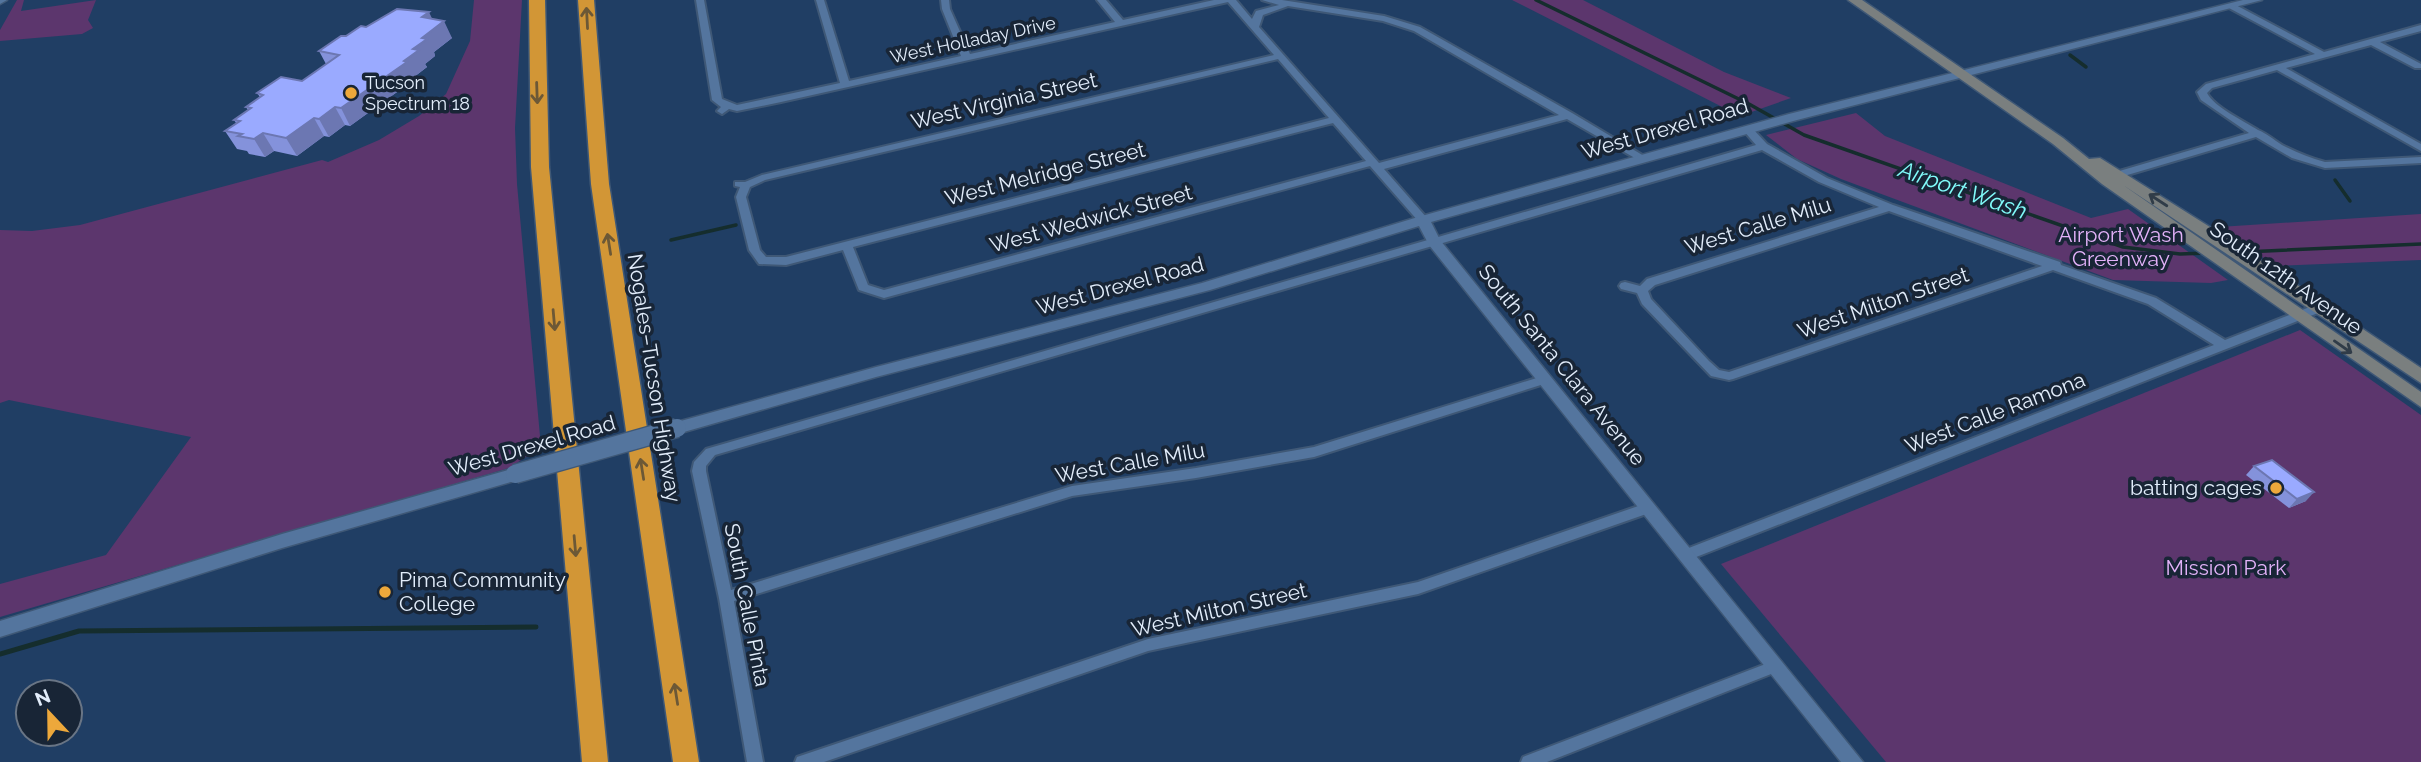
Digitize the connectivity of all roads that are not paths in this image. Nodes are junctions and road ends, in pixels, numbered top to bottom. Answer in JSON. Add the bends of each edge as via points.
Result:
{"nodes":[{"id":1,"x":537,"y":0,"type":"edge"},
{"id":2,"x":586,"y":0,"type":"edge"},
{"id":3,"x":700,"y":0,"type":"edge"},
{"id":4,"x":820,"y":0,"type":"edge"},
{"id":5,"x":945,"y":0,"type":"edge"},
{"id":6,"x":1101,"y":0,"type":"edge"},
{"id":7,"x":1226,"y":0,"type":"edge"},
{"id":8,"x":1231,"y":0,"type":"edge"},
{"id":9,"x":1266,"y":0,"type":"edge"},
{"id":10,"x":1854,"y":0,"type":"edge"},
{"id":11,"x":2256,"y":0,"type":"edge"},
{"id":12,"x":1298,"y":5,"type":"junction"},
{"id":13,"x":2232,"y":6,"type":"junction"},
{"id":14,"x":1120,"y":23,"type":"junction"},
{"id":15,"x":1255,"y":28,"type":"junction"},
{"id":16,"x":2421,"y":28,"type":"edge"},
{"id":17,"x":2373,"y":42,"type":"junction"},
{"id":18,"x":2324,"y":55,"type":"junction"},
{"id":19,"x":1280,"y":56,"type":"junction"},
{"id":20,"x":967,"y":57,"type":"junction"},
{"id":21,"x":2418,"y":66,"type":"dead end"},
{"id":22,"x":2280,"y":68,"type":"junction"},
{"id":23,"x":1959,"y":72,"type":"junction"},
{"id":24,"x":845,"y":84,"type":"junction"},
{"id":25,"x":1569,"y":115,"type":"junction"},
{"id":26,"x":1336,"y":119,"type":"junction"},
{"id":27,"x":1748,"y":130,"type":"junction"},
{"id":28,"x":2259,"y":133,"type":"junction"},
{"id":29,"x":2058,"y":141,"type":"junction"},
{"id":30,"x":1763,"y":146,"type":"junction"},
{"id":31,"x":2421,"y":148,"type":"edge"},
{"id":32,"x":1644,"y":159,"type":"junction"},
{"id":33,"x":2421,"y":160,"type":"edge"},
{"id":34,"x":1376,"y":165,"type":"junction"},
{"id":35,"x":2120,"y":174,"type":"junction"},
{"id":36,"x":1889,"y":207,"type":"junction"},
{"id":37,"x":1423,"y":220,"type":"junction"},
{"id":38,"x":1434,"y":242,"type":"junction"},
{"id":39,"x":847,"y":245,"type":"junction"},
{"id":40,"x":760,"y":265,"type":"joint"},
{"id":41,"x":2056,"y":265,"type":"junction"},
{"id":42,"x":1625,"y":286,"type":"dead end"},
{"id":43,"x":1642,"y":290,"type":"junction"},
{"id":44,"x":2319,"y":309,"type":"junction"},
{"id":45,"x":2300,"y":317,"type":"junction"},
{"id":46,"x":2225,"y":346,"type":"junction"},
{"id":47,"x":2421,"y":377,"type":"edge"},
{"id":48,"x":1543,"y":380,"type":"junction"},
{"id":49,"x":2421,"y":401,"type":"edge"},
{"id":50,"x":704,"y":458,"type":"joint"},
{"id":51,"x":1647,"y":508,"type":"junction"},
{"id":52,"x":1686,"y":555,"type":"junction"},
{"id":53,"x":726,"y":598,"type":"junction"},
{"id":54,"x":0,"y":629,"type":"edge"},
{"id":55,"x":1776,"y":666,"type":"junction"},
{"id":56,"x":595,"y":762,"type":"edge"},
{"id":57,"x":686,"y":762,"type":"edge"},
{"id":58,"x":755,"y":762,"type":"edge"},
{"id":59,"x":803,"y":762,"type":"edge"},
{"id":60,"x":1528,"y":762,"type":"edge"},
{"id":61,"x":1853,"y":762,"type":"edge"}],
"edges":[{"from":1,"to":56,"type":"highway","one_way":true,"via":[[540,167]]},
{"from":57,"to":2,"type":"highway","name":"Nogales–Tucson Highway","one_way":true,"via":[[600,184]]},
{"from":3,"to":24,"type":"street","name":"West Holladay Drive","via":[[717,100],[724,109]]},
{"from":4,"to":24,"type":"street"},
{"from":5,"to":20,"type":"street"},
{"from":6,"to":14,"type":"street"},
{"from":7,"to":14,"type":"street","name":"West Holladay Drive"},
{"from":8,"to":15,"type":"street","name":"South Santa Clara Avenue"},
{"from":9,"to":12,"type":"street"},
{"from":10,"to":23,"type":"main road","name":"South 12th Avenue"},
{"from":11,"to":13,"type":"street","name":"West Drexel Road"},
{"from":12,"to":15,"type":"street","via":[[1259,13]]},
{"from":12,"to":25,"type":"street","via":[[1417,29]]},
{"from":13,"to":18,"type":"street"},
{"from":13,"to":23,"type":"street","name":"West Drexel Road"},
{"from":14,"to":20,"type":"street","name":"West Holladay Drive"},
{"from":15,"to":19,"type":"street","name":"South Santa Clara Avenue"},
{"from":16,"to":17,"type":"street"},
{"from":17,"to":18,"type":"street"},
{"from":17,"to":21,"type":"street"},
{"from":18,"to":22,"type":"street"},
{"from":19,"to":26,"type":"street","name":"South Santa Clara Avenue"},
{"from":19,"to":40,"type":"street","name":"West Virginia Street","via":[[743,184],[741,197]]},
{"from":20,"to":24,"type":"street","name":"West Holladay Drive"},
{"from":22,"to":28,"type":"street","via":[[2199,92]]},
{"from":22,"to":31,"type":"street"},
{"from":23,"to":27,"type":"street","name":"West Drexel Road"},
{"from":23,"to":29,"type":"main road","name":"South 12th Avenue"},
{"from":25,"to":32,"type":"street"},
{"from":25,"to":34,"type":"street","name":"West Wedwick Street"},
{"from":26,"to":34,"type":"street","name":"South Santa Clara Avenue"},
{"from":26,"to":39,"type":"street","name":"West Melridge Street"},
{"from":27,"to":30,"type":"street"},
{"from":27,"to":32,"type":"street","name":"West Drexel Road"},
{"from":28,"to":33,"type":"street","via":[[2300,159],[2325,165]]},
{"from":28,"to":35,"type":"street"},
{"from":29,"to":35,"type":"main road","name":"South 12th Avenue"},
{"from":29,"to":45,"type":"main road","name":"South 12th Avenue","via":[[2107,181]]},
{"from":30,"to":36,"type":"street","via":[[1823,180]]},
{"from":30,"to":38,"type":"street","name":"West Drexel Road"},
{"from":32,"to":37,"type":"street","name":"West Drexel Road"},
{"from":34,"to":37,"type":"street","name":"South Santa Clara Avenue"},
{"from":34,"to":39,"type":"street","name":"West Wedwick Street","via":[[869,297]]},
{"from":44,"to":35,"type":"main road","name":"South 12th Avenue","one_way":true},
{"from":36,"to":41,"type":"street"},
{"from":36,"to":43,"type":"street","name":"West Calle Milu","via":[[1651,282]]},
{"from":37,"to":38,"type":"street","name":"South Santa Clara Avenue"},
{"from":37,"to":54,"type":"street","name":"West Drexel Road","bridge":true,"via":[[1205,287],[876,372],[514,474]]},
{"from":38,"to":48,"type":"street","name":"South Santa Clara Avenue"},
{"from":38,"to":50,"type":"street","name":"West Drexel Road","via":[[722,446]]},
{"from":39,"to":40,"type":"street","name":"West Melridge Street"},
{"from":41,"to":43,"type":"street","name":"West Milton Street","via":[[1721,380],[1646,301]]},
{"from":41,"to":46,"type":"street","via":[[2152,301]]},
{"from":42,"to":43,"type":"street"},
{"from":44,"to":45,"type":"street","name":"West Calle Ramona"},
{"from":44,"to":47,"type":"main road","name":"South 12th Avenue"},
{"from":45,"to":46,"type":"street","name":"West Calle Ramona"},
{"from":45,"to":49,"type":"main road","name":"South 12th Avenue","one_way":true},
{"from":46,"to":52,"type":"street","name":"West Calle Ramona"},
{"from":48,"to":51,"type":"street","name":"South Santa Clara Avenue"},
{"from":48,"to":53,"type":"street","name":"West Calle Milu","via":[[1314,452],[1072,491]]},
{"from":50,"to":53,"type":"street","name":"South Calle Pinta","via":[[699,471]]},
{"from":51,"to":52,"type":"street","name":"South Santa Clara Avenue"},
{"from":51,"to":59,"type":"street","name":"West Milton Street","via":[[1418,588],[1148,645]]},
{"from":52,"to":55,"type":"street","name":"South Santa Clara Avenue"},
{"from":53,"to":58,"type":"street","name":"South Calle Pinta"},
{"from":55,"to":60,"type":"street"},
{"from":55,"to":61,"type":"street","name":"South Santa Clara Avenue"}]}
